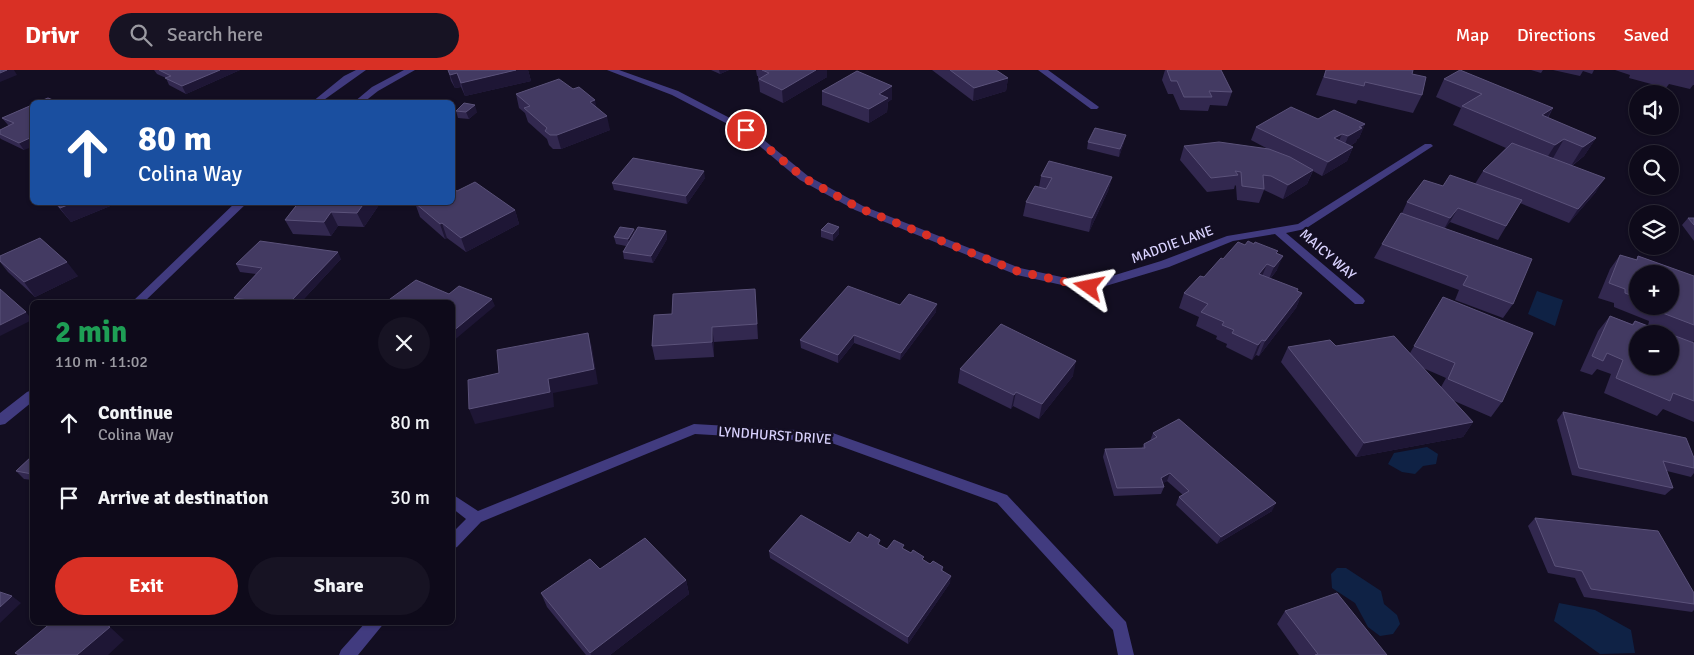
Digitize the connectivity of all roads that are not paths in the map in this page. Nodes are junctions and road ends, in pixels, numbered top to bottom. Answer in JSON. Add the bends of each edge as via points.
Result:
{"nodes":[{"id":1,"x":362,"y":70,"type":"edge"},
{"id":2,"x":411,"y":70,"type":"edge"},
{"id":3,"x":611,"y":70,"type":"edge"},
{"id":4,"x":1042,"y":70,"type":"edge"},
{"id":5,"x":319,"y":100,"type":"edge"},
{"id":6,"x":361,"y":100,"type":"edge"},
{"id":7,"x":1094,"y":107,"type":"dead end"},
{"id":8,"x":1428,"y":146,"type":"dead end"},
{"id":9,"x":225,"y":205,"type":"edge"},
{"id":10,"x":240,"y":205,"type":"edge"},
{"id":11,"x":215,"y":227,"type":"junction"},
{"id":12,"x":1278,"y":231,"type":"junction"},
{"id":13,"x":140,"y":300,"type":"edge"},
{"id":14,"x":1359,"y":301,"type":"dead end"},
{"id":15,"x":30,"y":396,"type":"edge"},
{"id":16,"x":0,"y":420,"type":"edge"},
{"id":17,"x":455,"y":502,"type":"edge"},
{"id":18,"x":476,"y":518,"type":"junction"},
{"id":19,"x":455,"y":540,"type":"edge"},
{"id":20,"x":375,"y":625,"type":"edge"},
{"id":21,"x":347,"y":655,"type":"edge"},
{"id":22,"x":1126,"y":655,"type":"edge"}],
"edges":[{"from":1,"to":5,"type":"street"},
{"from":2,"to":6,"type":"street"},
{"from":3,"to":12,"type":"street","name":"MADDIE LANE","via":[[675,92],[746,130],[804,178],[859,208],[1017,271],[1089,287],[1165,264],[1231,238]]},
{"from":4,"to":7,"type":"street"},
{"from":8,"to":12,"type":"street","name":"MADDIE LANE","via":[[1301,227]]},
{"from":9,"to":11,"type":"street"},
{"from":10,"to":11,"type":"street"},
{"from":11,"to":13,"type":"street"},
{"from":12,"to":14,"type":"street","name":"MAICY WAY"},
{"from":15,"to":16,"type":"street"},
{"from":17,"to":18,"type":"street"},
{"from":18,"to":19,"type":"street","name":"LYNDHURST DRIVE"},
{"from":18,"to":22,"type":"street","name":"LYNDHURST DRIVE","via":[[694,429],[830,437],[1002,499],[1120,627]]},
{"from":20,"to":21,"type":"street"}]}
